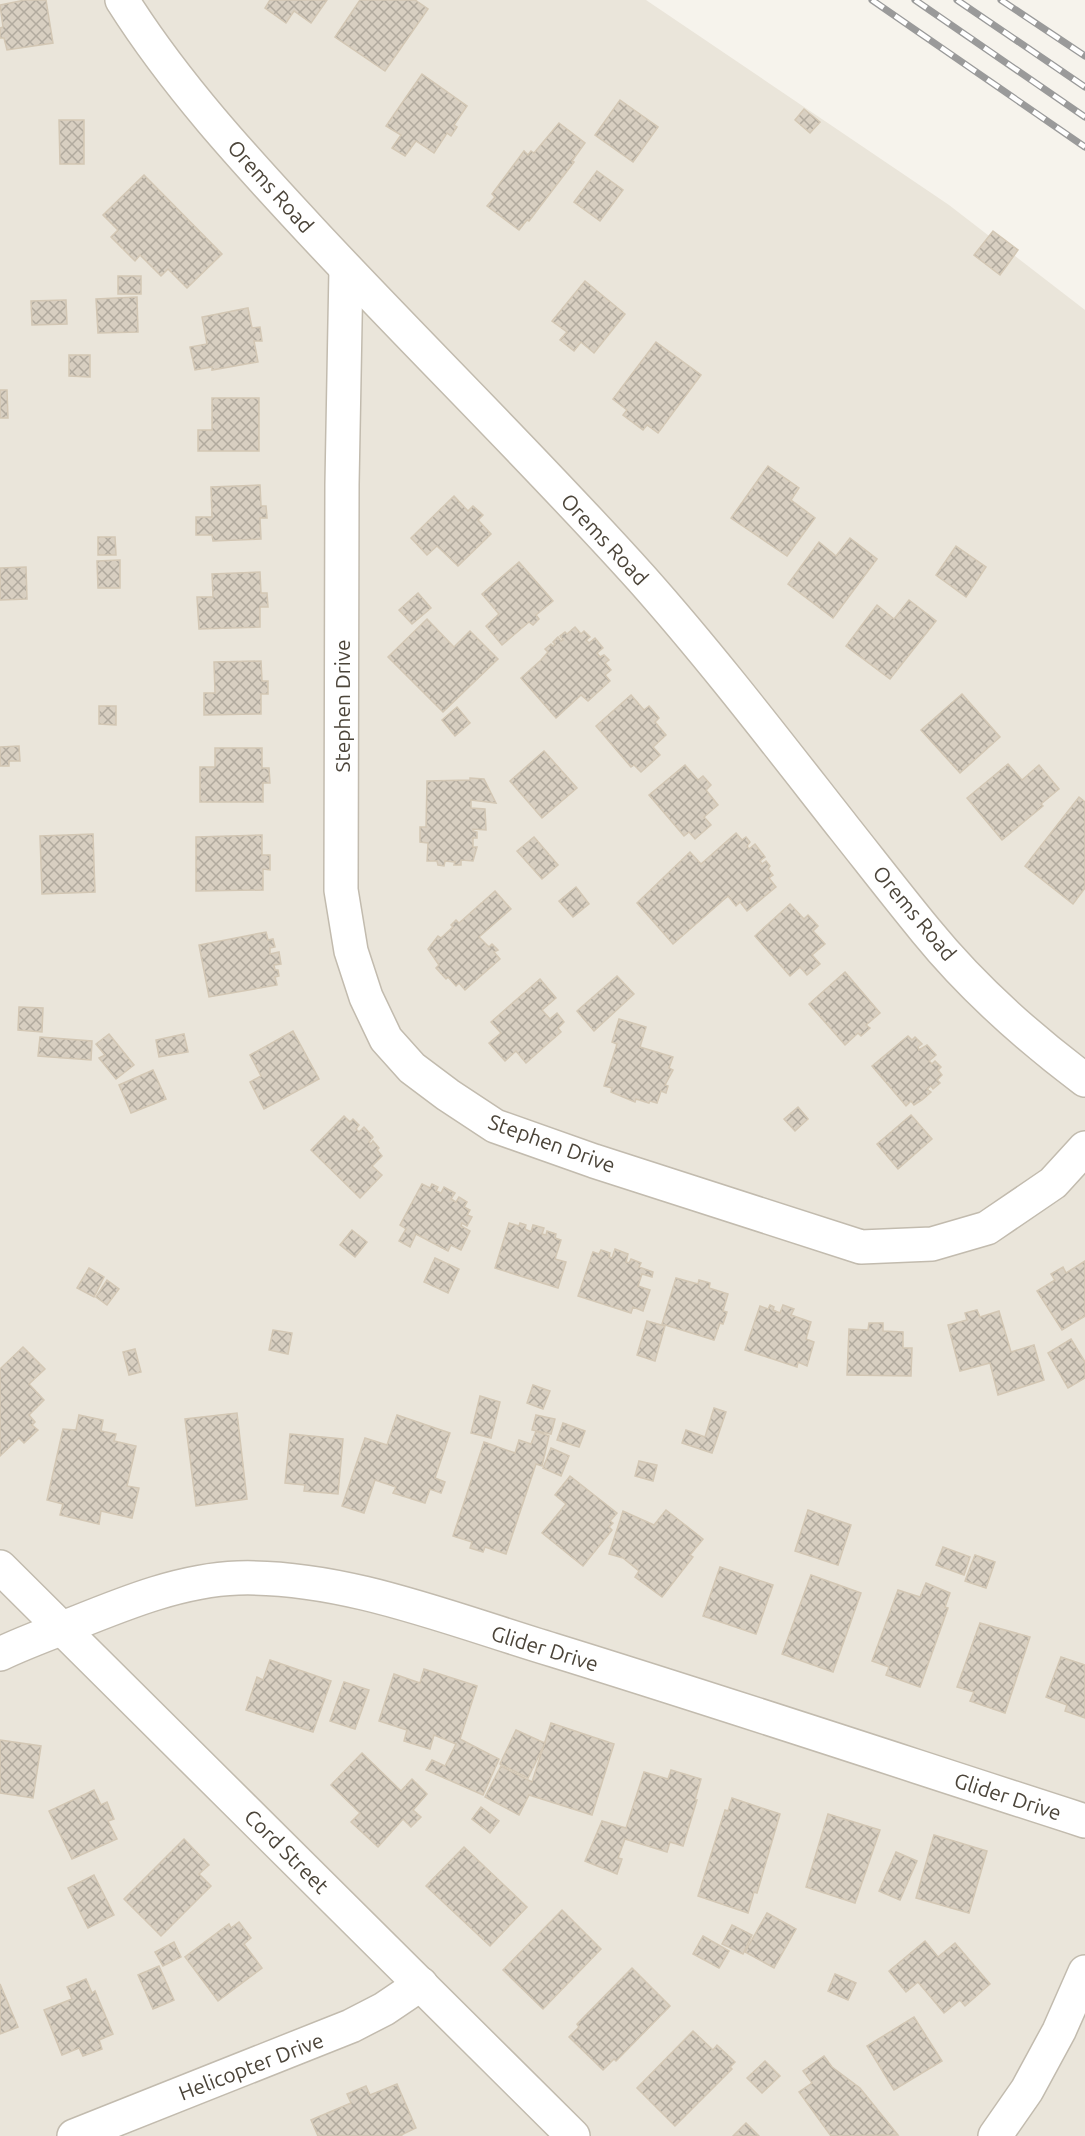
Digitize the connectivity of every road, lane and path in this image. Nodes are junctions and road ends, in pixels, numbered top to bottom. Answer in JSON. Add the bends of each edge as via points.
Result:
{"nodes":[{"id":1,"x":122,"y":0,"type":"edge"},
{"id":2,"x":346,"y":268,"type":"junction"},
{"id":3,"x":1085,"y":1080,"type":"edge"},
{"id":4,"x":1085,"y":1148,"type":"edge"},
{"id":5,"x":0,"y":1567,"type":"edge"},
{"id":6,"x":61,"y":1629,"type":"junction"},
{"id":7,"x":0,"y":1654,"type":"edge"},
{"id":8,"x":1085,"y":1821,"type":"edge"},
{"id":9,"x":1085,"y":1972,"type":"edge"},
{"id":10,"x":421,"y":1984,"type":"junction"},
{"id":11,"x":74,"y":2136,"type":"edge"},
{"id":12,"x":573,"y":2136,"type":"edge"},
{"id":13,"x":995,"y":2136,"type":"edge"}],
"edges":[{"from":1,"to":2,"type":"street","name":"Orems Road","via":[[142,32],[249,165]]},
{"from":2,"to":3,"type":"street","name":"Orems Road","via":[[601,533],[682,625],[928,933],[988,997]]},
{"from":2,"to":4,"type":"street","name":"Stephen Drive","via":[[341,890],[351,951],[386,1039],[412,1068],[495,1126],[861,1247],[932,1244],[987,1228],[1053,1183]]},
{"from":5,"to":6,"type":"street","name":"Cord Street"},
{"from":6,"to":7,"type":"street","name":"Glider Drive"},
{"from":6,"to":8,"type":"street","name":"Glider Drive","via":[[115,1607],[194,1583],[235,1578],[275,1578],[372,1594]]},
{"from":6,"to":10,"type":"street","name":"Cord Street"},
{"from":9,"to":13,"type":"street","via":[[1027,2090]]},
{"from":10,"to":11,"type":"street","name":"Helicopter Drive","via":[[351,2026]]},
{"from":10,"to":12,"type":"street","name":"Cord Street"}]}
